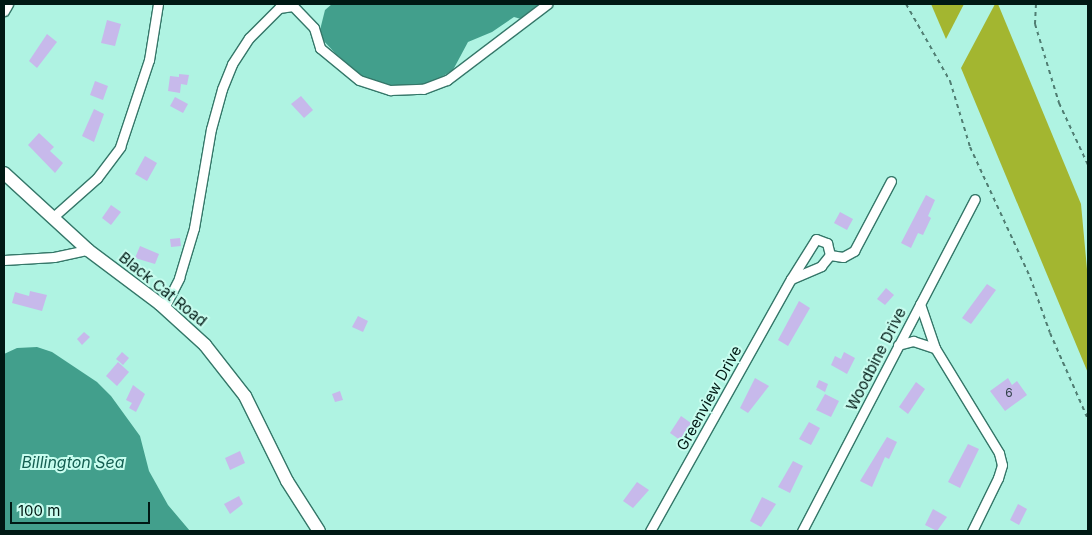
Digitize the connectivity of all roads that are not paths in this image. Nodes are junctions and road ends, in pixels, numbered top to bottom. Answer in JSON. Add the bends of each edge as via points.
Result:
{"nodes":[{"id":1,"x":8,"y":4,"type":"edge"},
{"id":2,"x":158,"y":4,"type":"edge"},
{"id":3,"x":547,"y":4,"type":"edge"},
{"id":4,"x":4,"y":11,"type":"edge"},
{"id":5,"x":4,"y":173,"type":"edge"},
{"id":6,"x":891,"y":181,"type":"dead end"},
{"id":7,"x":974,"y":199,"type":"dead end"},
{"id":8,"x":52,"y":218,"type":"junction"},
{"id":9,"x":88,"y":250,"type":"junction"},
{"id":10,"x":830,"y":255,"type":"junction"},
{"id":11,"x":4,"y":260,"type":"edge"},
{"id":12,"x":791,"y":278,"type":"junction"},
{"id":13,"x":920,"y":304,"type":"junction"},
{"id":14,"x":164,"y":308,"type":"junction"},
{"id":15,"x":898,"y":345,"type":"junction"},
{"id":16,"x":935,"y":348,"type":"junction"},
{"id":17,"x":319,"y":531,"type":"edge"},
{"id":18,"x":650,"y":531,"type":"edge"},
{"id":19,"x":802,"y":531,"type":"edge"},
{"id":20,"x":972,"y":531,"type":"edge"}],
"edges":[{"from":1,"to":4,"type":"street"},
{"from":2,"to":8,"type":"street","via":[[149,60],[120,147],[97,178]]},
{"from":3,"to":14,"type":"street","via":[[447,80],[423,89],[398,90],[359,80],[320,48],[314,28],[293,6],[278,8],[249,38],[232,64],[222,89],[211,129],[194,228],[179,278]]},
{"from":5,"to":8,"type":"street","name":"Black Cat Road"},
{"from":6,"to":10,"type":"street","via":[[854,251],[843,257]]},
{"from":7,"to":13,"type":"street","name":"Woodbine Drive"},
{"from":8,"to":9,"type":"street","name":"Black Cat Road"},
{"from":9,"to":11,"type":"street","via":[[54,257]]},
{"from":9,"to":14,"type":"street","name":"Black Cat Road"},
{"from":10,"to":12,"type":"street","via":[[821,266]]},
{"from":10,"to":12,"type":"street","name":"Greenview Drive","via":[[827,243],[816,239]]},
{"from":12,"to":18,"type":"street","name":"Greenview Drive"},
{"from":13,"to":15,"type":"street","name":"Woodbine Drive"},
{"from":13,"to":16,"type":"street"},
{"from":14,"to":17,"type":"street","name":"Black Cat Road","via":[[205,346],[245,396],[287,481]]},
{"from":15,"to":16,"type":"street","via":[[913,341]]},
{"from":15,"to":19,"type":"street","name":"Woodbine Drive"},
{"from":16,"to":20,"type":"street","via":[[992,440],[1002,465]]}]}
